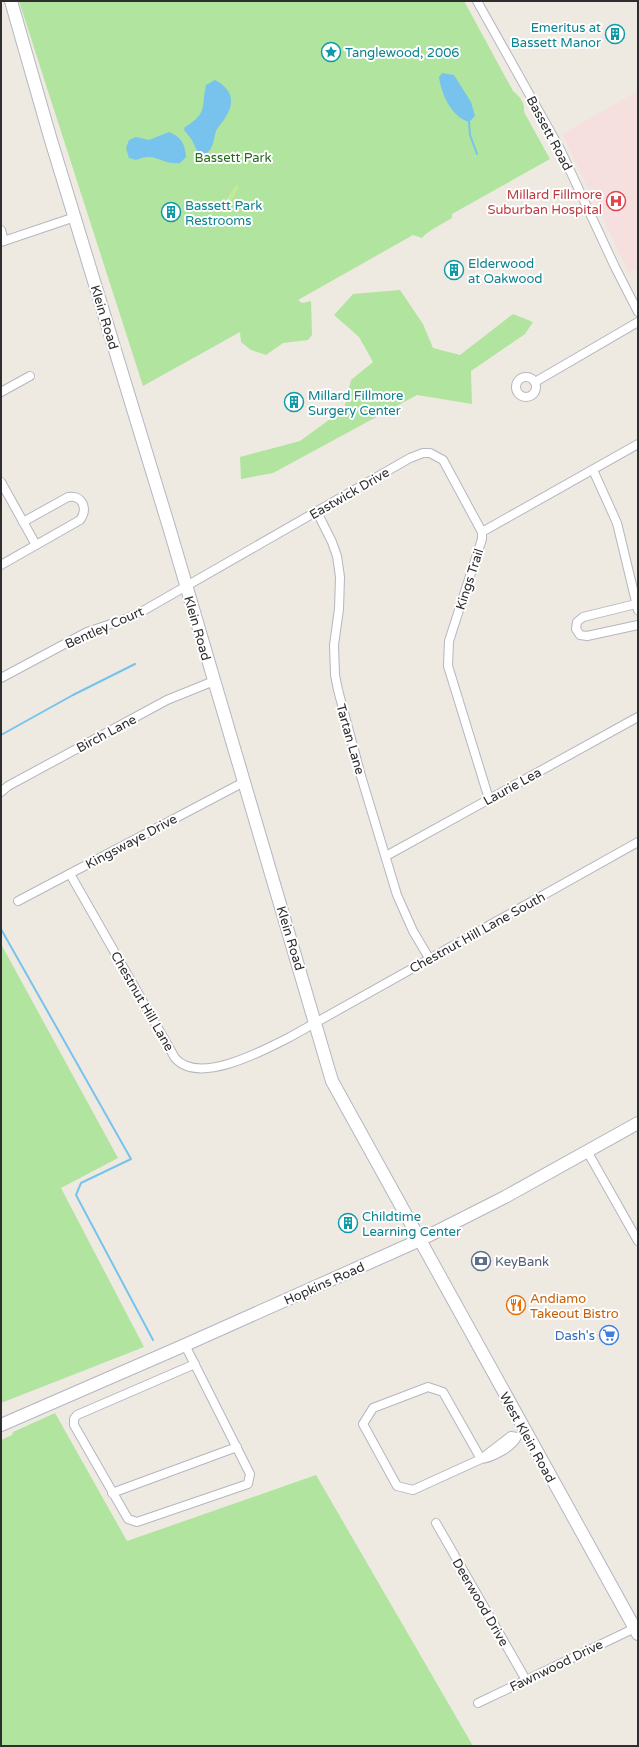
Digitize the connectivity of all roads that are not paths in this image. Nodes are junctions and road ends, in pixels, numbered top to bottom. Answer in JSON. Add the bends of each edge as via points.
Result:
{"nodes":[{"id":1,"x":7,"y":1,"type":"edge"},
{"id":2,"x":11,"y":1,"type":"edge"},
{"id":3,"x":477,"y":1,"type":"edge"},
{"id":4,"x":1,"y":4,"type":"edge"},
{"id":5,"x":75,"y":217,"type":"junction"},
{"id":6,"x":1,"y":230,"type":"edge"},
{"id":7,"x":2,"y":241,"type":"edge"},
{"id":8,"x":638,"y":312,"type":"edge"},
{"id":9,"x":638,"y":322,"type":"edge"},
{"id":10,"x":30,"y":376,"type":"dead end"},
{"id":11,"x":535,"y":382,"type":"dead end"},
{"id":12,"x":1,"y":392,"type":"edge"},
{"id":13,"x":638,"y":444,"type":"edge"},
{"id":14,"x":593,"y":470,"type":"junction"},
{"id":15,"x":1,"y":482,"type":"edge"},
{"id":16,"x":317,"y":512,"type":"junction"},
{"id":17,"x":23,"y":522,"type":"junction"},
{"id":18,"x":482,"y":532,"type":"junction"},
{"id":19,"x":36,"y":545,"type":"junction"},
{"id":20,"x":1,"y":565,"type":"edge"},
{"id":21,"x":186,"y":587,"type":"junction"},
{"id":22,"x":637,"y":607,"type":"edge"},
{"id":23,"x":638,"y":625,"type":"edge"},
{"id":24,"x":1,"y":678,"type":"edge"},
{"id":25,"x":214,"y":681,"type":"junction"},
{"id":26,"x":638,"y":717,"type":"edge"},
{"id":27,"x":244,"y":782,"type":"junction"},
{"id":28,"x":1,"y":792,"type":"edge"},
{"id":29,"x":489,"y":799,"type":"junction"},
{"id":30,"x":638,"y":842,"type":"edge"},
{"id":31,"x":386,"y":856,"type":"junction"},
{"id":32,"x":70,"y":874,"type":"junction"},
{"id":33,"x":18,"y":901,"type":"dead end"},
{"id":34,"x":429,"y":958,"type":"junction"},
{"id":35,"x":315,"y":1022,"type":"junction"},
{"id":36,"x":638,"y":1123,"type":"edge"},
{"id":37,"x":587,"y":1151,"type":"junction"},
{"id":38,"x":420,"y":1240,"type":"junction"},
{"id":39,"x":638,"y":1241,"type":"edge"},
{"id":40,"x":185,"y":1345,"type":"junction"},
{"id":41,"x":195,"y":1364,"type":"junction"},
{"id":42,"x":1,"y":1425,"type":"edge"},
{"id":43,"x":521,"y":1434,"type":"junction"},
{"id":44,"x":237,"y":1448,"type":"junction"},
{"id":45,"x":481,"y":1459,"type":"junction"},
{"id":46,"x":112,"y":1493,"type":"junction"},
{"id":47,"x":436,"y":1523,"type":"dead end"},
{"id":48,"x":636,"y":1631,"type":"edge"},
{"id":49,"x":526,"y":1680,"type":"junction"},
{"id":50,"x":478,"y":1703,"type":"dead end"}],
"edges":[{"from":1,"to":4,"type":"street"},
{"from":2,"to":5,"type":"street","name":"Klein Road"},
{"from":3,"to":8,"type":"street","name":"Bassett Road","via":[[560,149]]},
{"from":5,"to":7,"type":"street"},
{"from":5,"to":21,"type":"street","name":"Klein Road"},
{"from":6,"to":7,"type":"street"},
{"from":9,"to":11,"type":"street"},
{"from":10,"to":12,"type":"street"},
{"from":13,"to":14,"type":"street","name":"Kings Trail"},
{"from":14,"to":18,"type":"street","name":"Kings Trail"},
{"from":14,"to":22,"type":"street","via":[[617,524]]},
{"from":15,"to":17,"type":"street"},
{"from":16,"to":18,"type":"street","name":"Eastwick Drive","via":[[410,458],[430,453],[444,460]]},
{"from":16,"to":21,"type":"street","name":"Eastwick Drive"},
{"from":16,"to":31,"type":"street","name":"Tartan Lane","via":[[337,556],[340,577],[334,644],[338,690]]},
{"from":17,"to":19,"type":"street"},
{"from":17,"to":19,"type":"street","via":[[68,497],[74,496],[83,503],[85,515],[80,520]]},
{"from":18,"to":29,"type":"street","name":"Kings Trail","via":[[482,539],[450,637],[447,656],[450,674]]},
{"from":19,"to":20,"type":"street"},
{"from":21,"to":24,"type":"street","name":"Bentley Court","via":[[141,612],[87,632]]},
{"from":21,"to":25,"type":"street","name":"Klein Road"},
{"from":22,"to":23,"type":"street","via":[[582,616],[577,622],[576,629],[580,634],[587,636]]},
{"from":25,"to":27,"type":"street","name":"Klein Road"},
{"from":25,"to":28,"type":"street","name":"Birch Lane","via":[[167,700]]},
{"from":26,"to":29,"type":"street","name":"Laurie Lea"},
{"from":27,"to":32,"type":"street","name":"Kingswaye Drive"},
{"from":27,"to":35,"type":"street","name":"Klein Road"},
{"from":29,"to":31,"type":"street","name":"Laurie Lea"},
{"from":30,"to":34,"type":"street","name":"Chestnut Hill Lane South"},
{"from":31,"to":34,"type":"street","name":"Tartan Lane","via":[[403,912]]},
{"from":32,"to":33,"type":"street","name":"Kingswaye Drive"},
{"from":32,"to":35,"type":"street","name":"Chestnut Hill Lane","via":[[175,1058],[184,1066],[196,1069],[209,1068],[237,1061],[278,1043]]},
{"from":34,"to":35,"type":"street","name":"Chestnut Hill Lane South"},
{"from":35,"to":38,"type":"street","name":"Klein Road","via":[[332,1081]]},
{"from":36,"to":37,"type":"street","name":"Hopkins Road"},
{"from":37,"to":38,"type":"street","name":"Hopkins Road"},
{"from":37,"to":39,"type":"street"},
{"from":38,"to":40,"type":"street","name":"Hopkins Road"},
{"from":38,"to":43,"type":"street","name":"West Klein Road"},
{"from":40,"to":41,"type":"street"},
{"from":40,"to":42,"type":"street","name":"Hopkins Road"},
{"from":41,"to":44,"type":"street"},
{"from":41,"to":46,"type":"street","via":[[77,1414],[74,1425]]},
{"from":43,"to":45,"type":"street","via":[[514,1442],[488,1458]]},
{"from":43,"to":48,"type":"street","name":"West Klein Road"},
{"from":44,"to":46,"type":"street"},
{"from":44,"to":46,"type":"street","via":[[250,1474],[248,1484],[136,1522],[128,1519]]},
{"from":45,"to":45,"type":"street","via":[[414,1490],[397,1486],[364,1424],[373,1408],[428,1387],[443,1392]]},
{"from":47,"to":49,"type":"street","name":"Deerwood Drive"},
{"from":48,"to":49,"type":"street","name":"Fawnwood Drive"},
{"from":49,"to":50,"type":"street","name":"Fawnwood Drive"}]}
